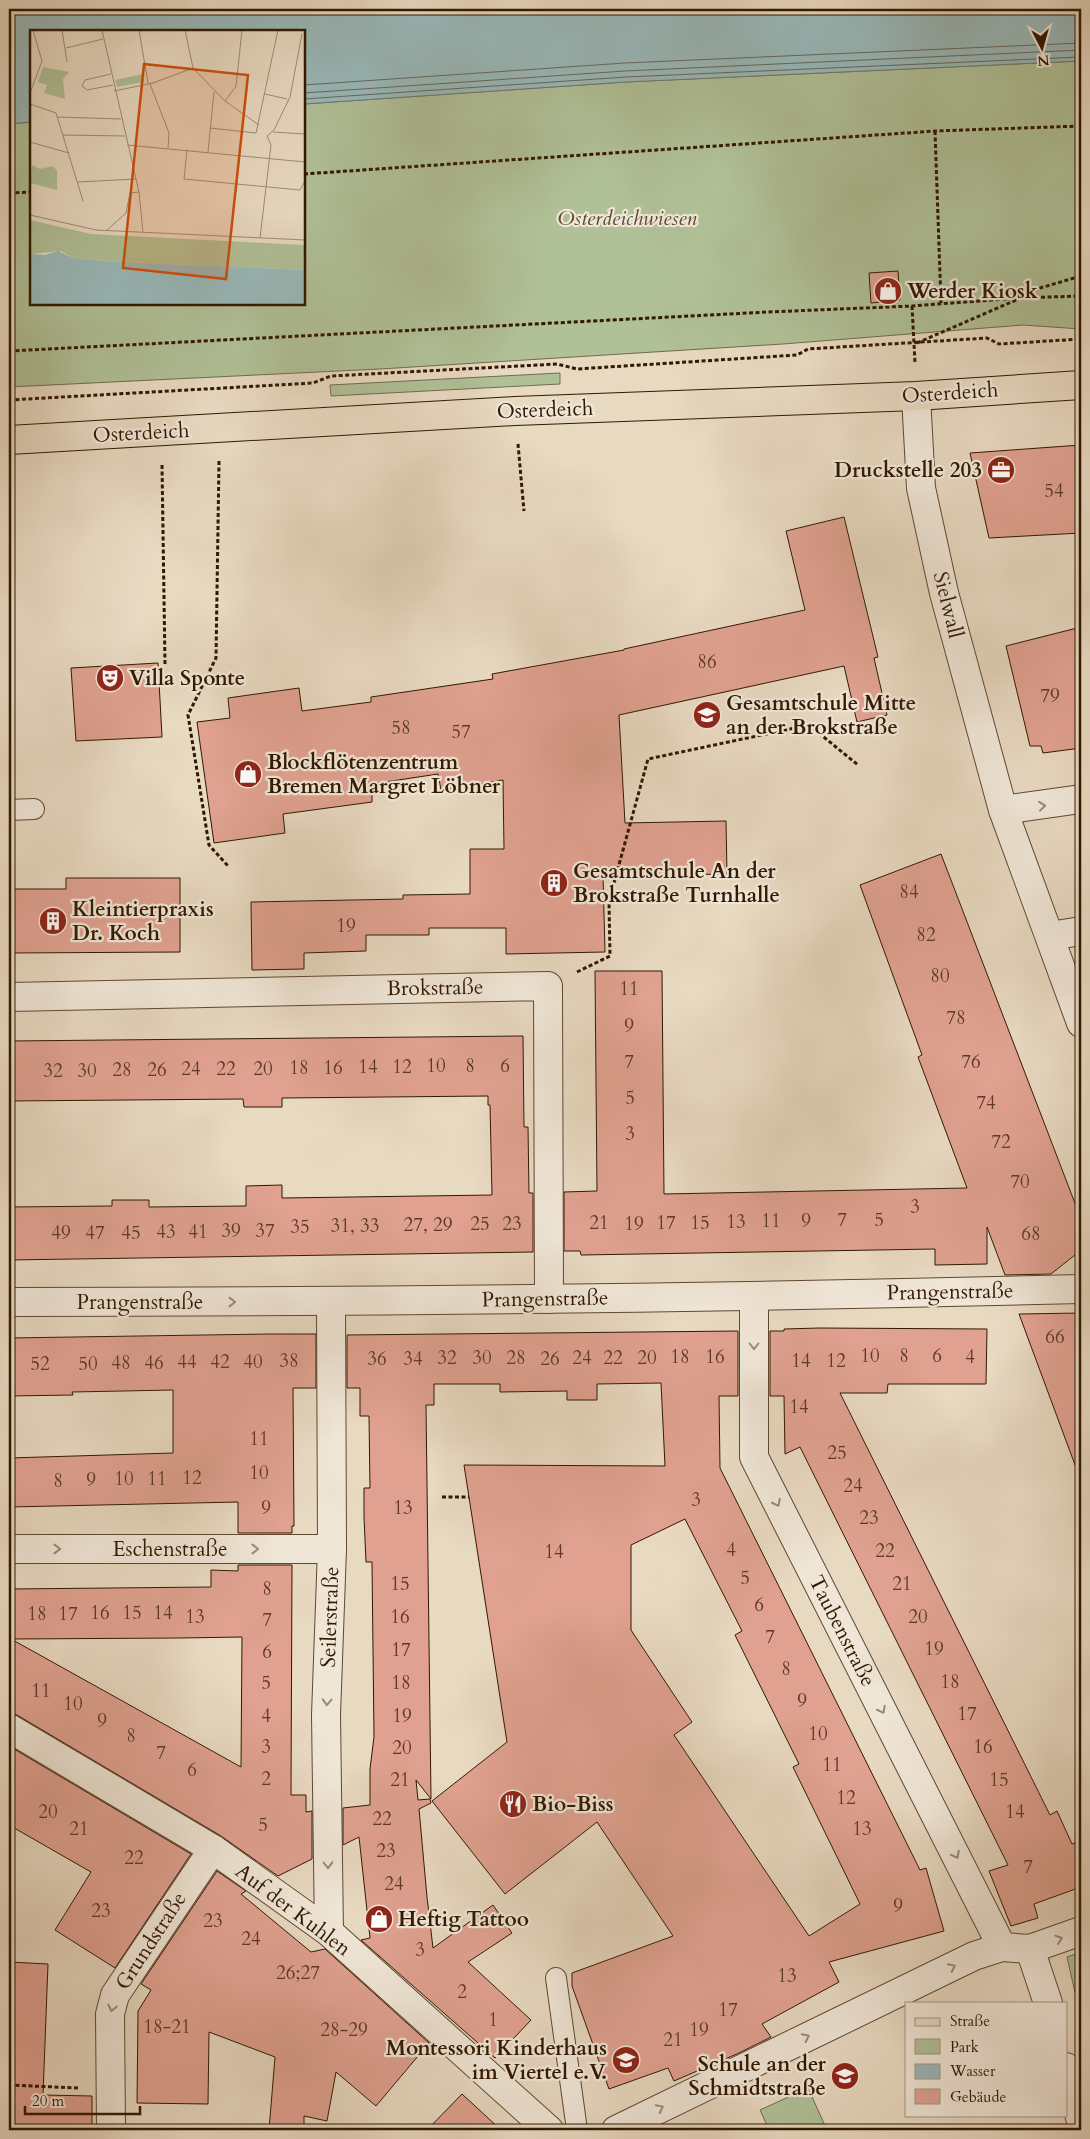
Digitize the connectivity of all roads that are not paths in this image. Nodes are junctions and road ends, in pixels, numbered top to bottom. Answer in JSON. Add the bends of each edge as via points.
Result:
{"nodes":[{"id":1,"x":1081,"y":385,"type":"edge"},
{"id":2,"x":916,"y":396,"type":"junction"},
{"id":3,"x":9,"y":440,"type":"edge"},
{"id":4,"x":1081,"y":799,"type":"edge"},
{"id":5,"x":34,"y":809,"type":"dead end"},
{"id":6,"x":9,"y":810,"type":"edge"},
{"id":7,"x":1003,"y":810,"type":"junction"},
{"id":8,"x":1081,"y":931,"type":"edge"},
{"id":9,"x":1050,"y":936,"type":"junction"},
{"id":10,"x":9,"y":997,"type":"edge"},
{"id":11,"x":1081,"y":1023,"type":"edge"},
{"id":12,"x":1081,"y":1289,"type":"edge"},
{"id":13,"x":754,"y":1297,"type":"junction"},
{"id":14,"x":549,"y":1299,"type":"junction"},
{"id":15,"x":9,"y":1302,"type":"edge"},
{"id":16,"x":331,"y":1302,"type":"junction"},
{"id":17,"x":9,"y":1549,"type":"edge"},
{"id":18,"x":332,"y":1549,"type":"junction"},
{"id":19,"x":9,"y":1728,"type":"edge"},
{"id":20,"x":212,"y":1849,"type":"junction"},
{"id":21,"x":1081,"y":1931,"type":"edge"},
{"id":22,"x":329,"y":1932,"type":"junction"},
{"id":23,"x":1002,"y":1947,"type":"junction"},
{"id":24,"x":1030,"y":1949,"type":"junction"},
{"id":25,"x":556,"y":1978,"type":"dead end"},
{"id":26,"x":1048,"y":2002,"type":"edge"},
{"id":27,"x":1068,"y":2074,"type":"edge"},
{"id":28,"x":1081,"y":2121,"type":"edge"},
{"id":29,"x":111,"y":2130,"type":"edge"},
{"id":30,"x":549,"y":2130,"type":"edge"},
{"id":31,"x":577,"y":2130,"type":"edge"},
{"id":32,"x":616,"y":2130,"type":"edge"}],
"edges":[{"from":1,"to":2,"type":"main road","name":"Osterdeich"},
{"from":2,"to":3,"type":"main road","name":"Osterdeich","via":[[515,411]]},
{"from":2,"to":7,"type":"street","name":"Sielwall","via":[[921,488],[944,593]]},
{"from":7,"to":4,"type":"street","one_way":true},
{"from":5,"to":6,"type":"lane"},
{"from":7,"to":9,"type":"street","name":"Sielwall"},
{"from":8,"to":9,"type":"street"},
{"from":9,"to":11,"type":"street","name":"Sielwall"},
{"from":10,"to":14,"type":"street","name":"Brokstraße","via":[[548,986]]},
{"from":12,"to":13,"type":"street","name":"Prangenstraße"},
{"from":13,"to":14,"type":"street","name":"Prangenstraße"},
{"from":13,"to":23,"type":"street","name":"Taubenstraße","one_way":true,"via":[[754,1457]]},
{"from":14,"to":16,"type":"street","name":"Prangenstraße"},
{"from":15,"to":16,"type":"street","name":"Prangenstraße","one_way":true},
{"from":16,"to":18,"type":"street","name":"Seilerstraße"},
{"from":17,"to":18,"type":"street","name":"Eschenstraße","one_way":true},
{"from":18,"to":22,"type":"street","name":"Seilerstraße","one_way":true,"via":[[326,1715]]},
{"from":19,"to":20,"type":"street","name":"Auf der Kuhlen"},
{"from":20,"to":22,"type":"street","name":"Auf der Kuhlen"},
{"from":20,"to":29,"type":"street","name":"Grundstraße","one_way":true,"via":[[115,1994],[110,2014]]},
{"from":24,"to":21,"type":"street","one_way":true},
{"from":22,"to":30,"type":"street","name":"Auf der Kuhlen"},
{"from":23,"to":24,"type":"street"},
{"from":32,"to":23,"type":"street","one_way":true,"via":[[974,1956]]},
{"from":24,"to":26,"type":"street"},
{"from":25,"to":31,"type":"lane"},
{"from":27,"to":28,"type":"street"}]}
